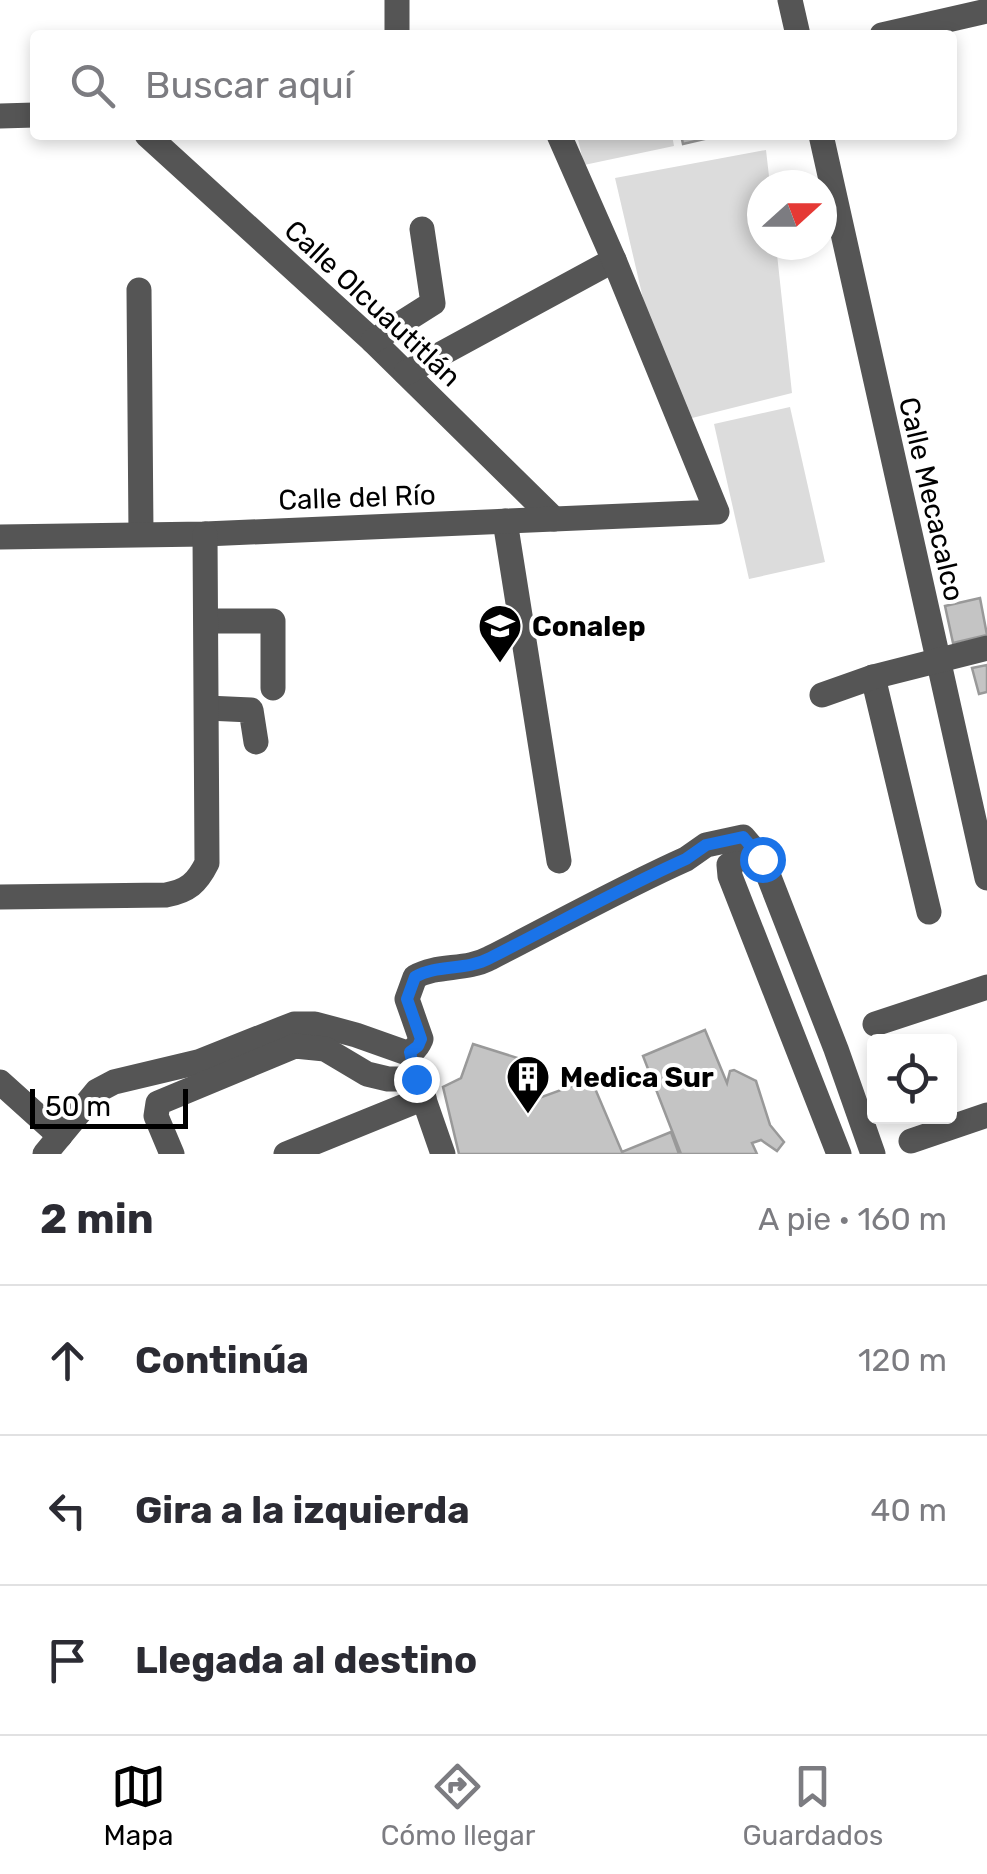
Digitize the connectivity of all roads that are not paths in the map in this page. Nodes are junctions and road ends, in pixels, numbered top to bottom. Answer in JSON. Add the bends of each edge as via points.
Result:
{"nodes":[{"id":1,"x":397,"y":0,"type":"edge"},
{"id":2,"x":790,"y":0,"type":"edge"},
{"id":3,"x":986,"y":10,"type":"edge"},
{"id":4,"x":397,"y":30,"type":"edge"},
{"id":5,"x":797,"y":30,"type":"edge"},
{"id":6,"x":903,"y":30,"type":"edge"},
{"id":7,"x":0,"y":116,"type":"edge"},
{"id":8,"x":30,"y":116,"type":"edge"},
{"id":9,"x":152,"y":140,"type":"edge"},
{"id":10,"x":561,"y":140,"type":"edge"},
{"id":11,"x":821,"y":140,"type":"edge"},
{"id":12,"x":422,"y":228,"type":"dead end"},
{"id":13,"x":614,"y":260,"type":"junction"},
{"id":14,"x":138,"y":290,"type":"dead end"},
{"id":15,"x":374,"y":342,"type":"junction"},
{"id":16,"x":406,"y":373,"type":"junction"},
{"id":17,"x":554,"y":519,"type":"junction"},
{"id":18,"x":505,"y":521,"type":"junction"},
{"id":19,"x":141,"y":534,"type":"junction"},
{"id":20,"x":205,"y":534,"type":"junction"},
{"id":21,"x":0,"y":536,"type":"edge"},
{"id":22,"x":208,"y":621,"type":"junction"},
{"id":23,"x":987,"y":648,"type":"edge"},
{"id":24,"x":937,"y":660,"type":"junction"},
{"id":25,"x":873,"y":676,"type":"junction"},
{"id":26,"x":273,"y":688,"type":"dead end"},
{"id":27,"x":822,"y":695,"type":"dead end"},
{"id":28,"x":207,"y":708,"type":"junction"},
{"id":29,"x":256,"y":742,"type":"dead end"},
{"id":30,"x":559,"y":860,"type":"dead end"},
{"id":31,"x":766,"y":870,"type":"junction"},
{"id":32,"x":986,"y":876,"type":"edge"},
{"id":33,"x":0,"y":896,"type":"edge"},
{"id":34,"x":928,"y":912,"type":"dead end"},
{"id":35,"x":987,"y":986,"type":"edge"},
{"id":36,"x":875,"y":1024,"type":"dead end"},
{"id":37,"x":410,"y":1052,"type":"junction"},
{"id":38,"x":0,"y":1082,"type":"edge"},
{"id":39,"x":420,"y":1088,"type":"junction"},
{"id":40,"x":987,"y":1115,"type":"edge"},
{"id":41,"x":912,"y":1141,"type":"dead end"},
{"id":42,"x":52,"y":1145,"type":"edge"},
{"id":43,"x":172,"y":1154,"type":"edge"},
{"id":44,"x":286,"y":1154,"type":"edge"},
{"id":45,"x":444,"y":1154,"type":"edge"},
{"id":46,"x":839,"y":1154,"type":"edge"},
{"id":47,"x":873,"y":1154,"type":"edge"}],
"edges":[{"from":1,"to":4,"type":"street"},
{"from":2,"to":5,"type":"street"},
{"from":3,"to":6,"type":"street"},
{"from":7,"to":8,"type":"street"},
{"from":9,"to":15,"type":"street","name":"Calle Olcuautitlán"},
{"from":10,"to":13,"type":"street"},
{"from":11,"to":24,"type":"street","name":"Calle Mecacalco"},
{"from":12,"to":15,"type":"street","via":[[433,303]]},
{"from":13,"to":16,"type":"street"},
{"from":13,"to":17,"type":"street","name":"Calle del Río","via":[[717,512]]},
{"from":14,"to":19,"type":"street"},
{"from":15,"to":16,"type":"street","name":"Calle Olcuautitlán"},
{"from":16,"to":17,"type":"street","name":"Calle Olcuautitlán"},
{"from":17,"to":18,"type":"street","name":"Calle del Río"},
{"from":18,"to":20,"type":"street","name":"Calle del Río"},
{"from":18,"to":30,"type":"street"},
{"from":19,"to":20,"type":"street","name":"Calle del Río"},
{"from":19,"to":21,"type":"street","name":"Calle del Río"},
{"from":20,"to":22,"type":"street"},
{"from":22,"to":26,"type":"street","via":[[273,620]]},
{"from":22,"to":28,"type":"street"},
{"from":23,"to":24,"type":"street"},
{"from":24,"to":25,"type":"street"},
{"from":24,"to":32,"type":"street","name":"Calle Mecacalco"},
{"from":25,"to":27,"type":"street"},
{"from":25,"to":34,"type":"street"},
{"from":28,"to":29,"type":"street","via":[[250,710]]},
{"from":28,"to":33,"type":"street","via":[[208,864],[198,882],[166,896]]},
{"from":31,"to":37,"type":"street","via":[[743,837],[706,845],[489,959],[421,974],[410,983],[407,999],[421,1039]]},
{"from":31,"to":46,"type":"street","via":[[734,893]]},
{"from":31,"to":47,"type":"street"},
{"from":35,"to":36,"type":"street"},
{"from":37,"to":39,"type":"street"},
{"from":37,"to":42,"type":"street","via":[[301,1022],[97,1091]]},
{"from":38,"to":42,"type":"street"},
{"from":39,"to":43,"type":"street","via":[[367,1074],[325,1049],[295,1046],[158,1103],[156,1116]]},
{"from":39,"to":44,"type":"street"},
{"from":39,"to":45,"type":"street"},
{"from":40,"to":41,"type":"street"}]}
